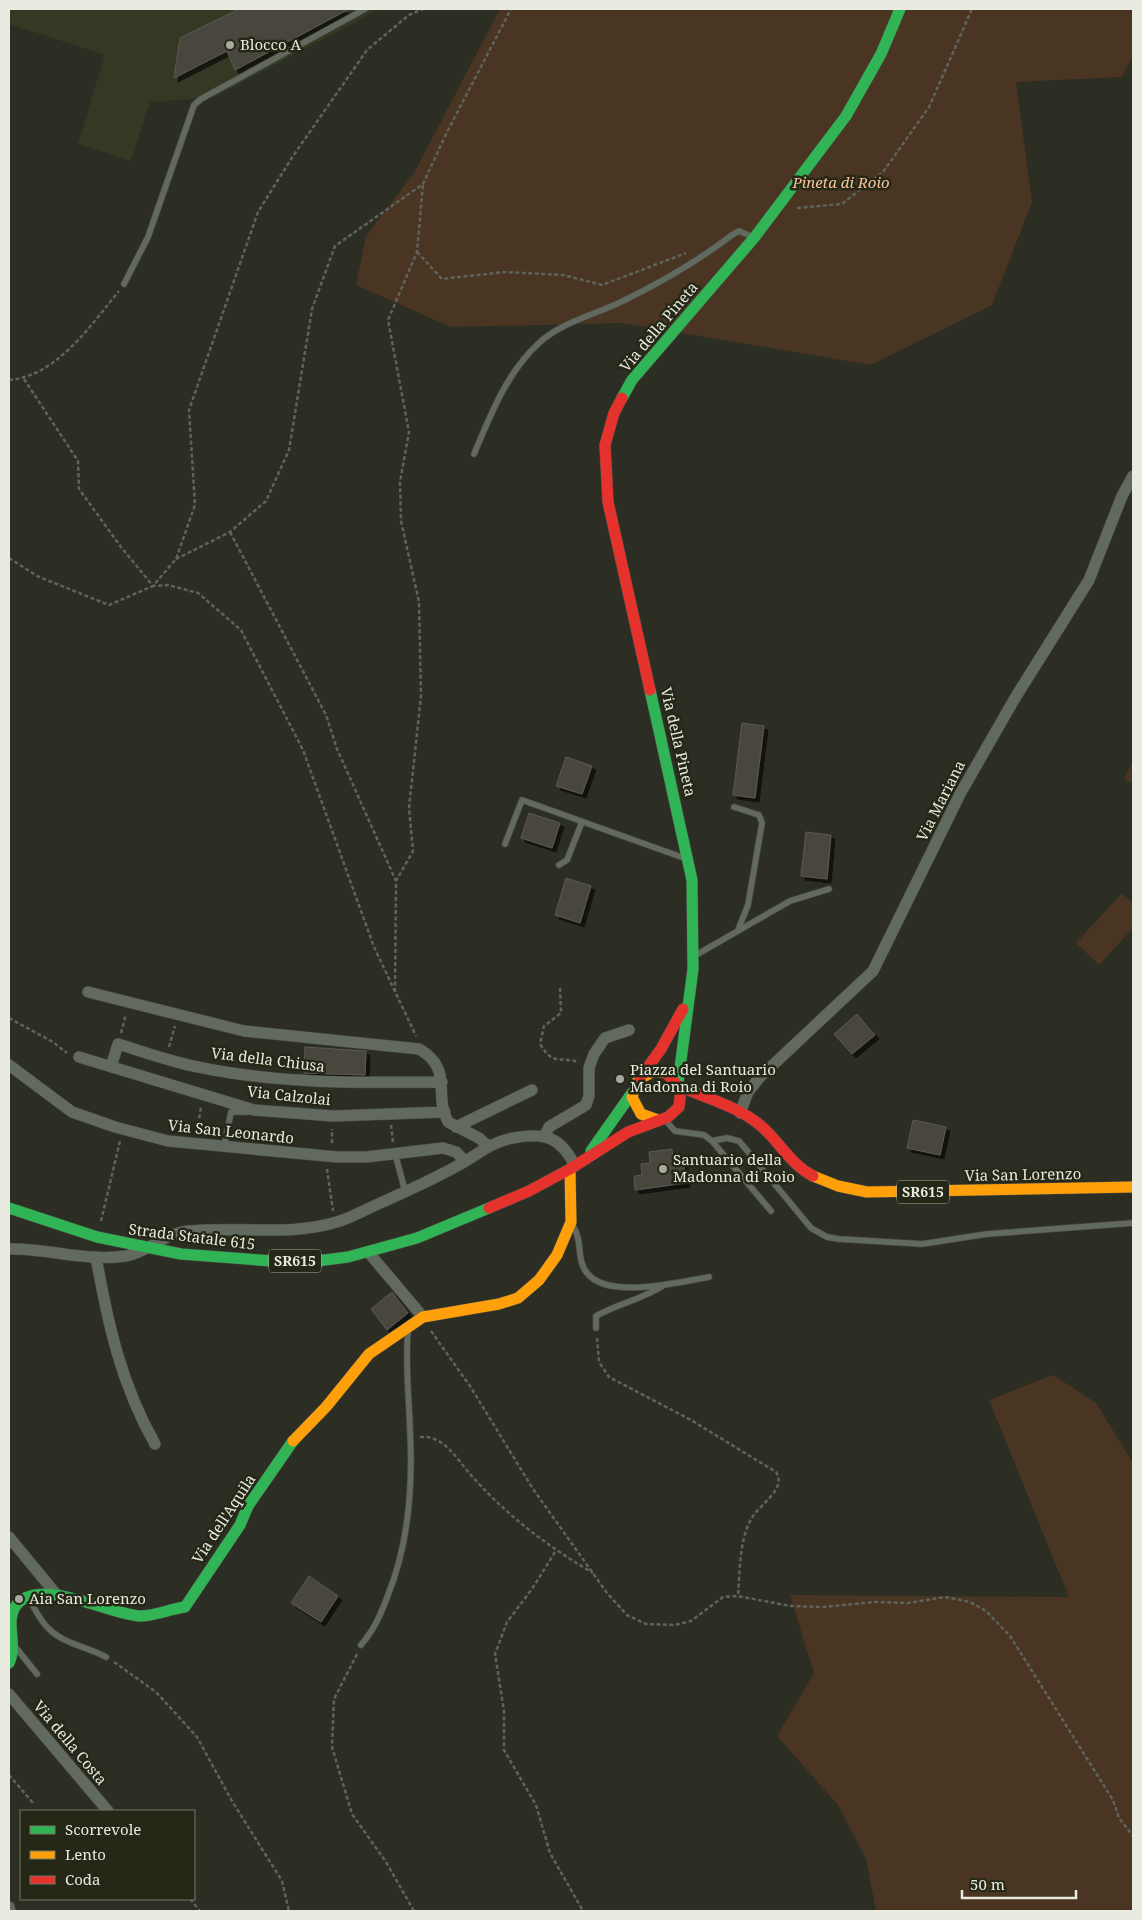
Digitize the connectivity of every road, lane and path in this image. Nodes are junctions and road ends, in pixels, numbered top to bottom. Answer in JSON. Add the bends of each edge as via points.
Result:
{"nodes":[{"id":1,"x":365,"y":9,"type":"edge"},
{"id":2,"x":423,"y":9,"type":"edge"},
{"id":3,"x":512,"y":9,"type":"edge"},
{"id":4,"x":900,"y":9,"type":"edge"},
{"id":5,"x":972,"y":9,"type":"edge"},
{"id":6,"x":423,"y":184,"type":"junction"},
{"id":7,"x":776,"y":210,"type":"junction"},
{"id":8,"x":754,"y":238,"type":"junction"},
{"id":9,"x":417,"y":252,"type":"junction"},
{"id":10,"x":688,"y":252,"type":"dead end"},
{"id":11,"x":124,"y":284,"type":"joint"},
{"id":12,"x":24,"y":379,"type":"junction"},
{"id":13,"x":9,"y":380,"type":"edge"},
{"id":14,"x":474,"y":454,"type":"dead end"},
{"id":15,"x":1133,"y":476,"type":"edge"},
{"id":16,"x":230,"y":532,"type":"junction"},
{"id":17,"x":9,"y":558,"type":"edge"},
{"id":18,"x":176,"y":559,"type":"junction"},
{"id":19,"x":153,"y":586,"type":"junction"},
{"id":20,"x":734,"y":807,"type":"dead end"},
{"id":21,"x":582,"y":822,"type":"junction"},
{"id":22,"x":505,"y":844,"type":"dead end"},
{"id":23,"x":689,"y":860,"type":"junction"},
{"id":24,"x":559,"y":865,"type":"dead end"},
{"id":25,"x":396,"y":881,"type":"junction"},
{"id":26,"x":828,"y":889,"type":"dead end"},
{"id":27,"x":738,"y":930,"type":"junction"},
{"id":28,"x":694,"y":956,"type":"junction"},
{"id":29,"x":560,"y":988,"type":"dead end"},
{"id":30,"x":690,"y":988,"type":"junction"},
{"id":31,"x":88,"y":992,"type":"dead end"},
{"id":32,"x":395,"y":992,"type":"junction"},
{"id":33,"x":128,"y":1003,"type":"junction"},
{"id":34,"x":177,"y":1016,"type":"junction"},
{"id":35,"x":9,"y":1018,"type":"edge"},
{"id":36,"x":629,"y":1030,"type":"dead end"},
{"id":37,"x":118,"y":1044,"type":"junction"},
{"id":38,"x":419,"y":1049,"type":"junction"},
{"id":39,"x":79,"y":1057,"type":"joint"},
{"id":40,"x":166,"y":1058,"type":"junction"},
{"id":41,"x":9,"y":1065,"type":"edge"},
{"id":42,"x":111,"y":1067,"type":"junction"},
{"id":43,"x":589,"y":1068,"type":"junction"},
{"id":44,"x":640,"y":1078,"type":"junction"},
{"id":45,"x":442,"y":1082,"type":"junction"},
{"id":46,"x":678,"y":1084,"type":"junction"},
{"id":47,"x":532,"y":1090,"type":"dead end"},
{"id":48,"x":632,"y":1093,"type":"junction"},
{"id":49,"x":204,"y":1096,"type":"junction"},
{"id":50,"x":254,"y":1110,"type":"junction"},
{"id":51,"x":736,"y":1111,"type":"junction"},
{"id":52,"x":444,"y":1112,"type":"junction"},
{"id":53,"x":390,"y":1114,"type":"junction"},
{"id":54,"x":664,"y":1119,"type":"junction"},
{"id":55,"x":456,"y":1127,"type":"junction"},
{"id":56,"x":123,"y":1129,"type":"junction"},
{"id":57,"x":544,"y":1137,"type":"junction"},
{"id":58,"x":712,"y":1141,"type":"junction"},
{"id":59,"x":195,"y":1145,"type":"junction"},
{"id":60,"x":488,"y":1146,"type":"junction"},
{"id":61,"x":224,"y":1147,"type":"junction"},
{"id":62,"x":395,"y":1154,"type":"junction"},
{"id":63,"x":326,"y":1157,"type":"junction"},
{"id":64,"x":586,"y":1159,"type":"junction"},
{"id":65,"x":465,"y":1161,"type":"junction"},
{"id":66,"x":573,"y":1167,"type":"junction"},
{"id":67,"x":1133,"y":1187,"type":"edge"},
{"id":68,"x":405,"y":1192,"type":"junction"},
{"id":69,"x":9,"y":1208,"type":"edge"},
{"id":70,"x":771,"y":1211,"type":"dead end"},
{"id":71,"x":334,"y":1222,"type":"junction"},
{"id":72,"x":571,"y":1222,"type":"junction"},
{"id":73,"x":1133,"y":1223,"type":"edge"},
{"id":74,"x":97,"y":1237,"type":"junction"},
{"id":75,"x":9,"y":1248,"type":"edge"},
{"id":76,"x":146,"y":1248,"type":"junction"},
{"id":77,"x":369,"y":1253,"type":"junction"},
{"id":78,"x":96,"y":1257,"type":"junction"},
{"id":79,"x":708,"y":1277,"type":"dead end"},
{"id":80,"x":666,"y":1283,"type":"junction"},
{"id":81,"x":422,"y":1317,"type":"junction"},
{"id":82,"x":408,"y":1326,"type":"junction"},
{"id":83,"x":596,"y":1328,"type":"joint"},
{"id":84,"x":410,"y":1438,"type":"junction"},
{"id":85,"x":155,"y":1444,"type":"dead end"},
{"id":86,"x":10,"y":1540,"type":"edge"},
{"id":87,"x":555,"y":1552,"type":"junction"},
{"id":88,"x":594,"y":1574,"type":"junction"},
{"id":89,"x":56,"y":1594,"type":"junction"},
{"id":90,"x":738,"y":1596,"type":"junction"},
{"id":91,"x":28,"y":1597,"type":"junction"},
{"id":92,"x":361,"y":1646,"type":"joint"},
{"id":93,"x":15,"y":1648,"type":"junction"},
{"id":94,"x":106,"y":1657,"type":"joint"},
{"id":95,"x":9,"y":1663,"type":"edge"},
{"id":96,"x":37,"y":1674,"type":"dead end"},
{"id":97,"x":9,"y":1694,"type":"edge"},
{"id":98,"x":9,"y":1775,"type":"edge"},
{"id":99,"x":33,"y":1803,"type":"dead end"},
{"id":100,"x":107,"y":1810,"type":"edge"},
{"id":101,"x":1133,"y":1836,"type":"edge"},
{"id":102,"x":191,"y":1900,"type":"edge"},
{"id":103,"x":9,"y":1907,"type":"edge"},
{"id":104,"x":10,"y":1911,"type":"edge"},
{"id":105,"x":200,"y":1911,"type":"edge"},
{"id":106,"x":289,"y":1911,"type":"edge"},
{"id":107,"x":414,"y":1911,"type":"edge"},
{"id":108,"x":583,"y":1911,"type":"edge"}],
"edges":[{"from":1,"to":11,"type":"lane","via":[[194,105],[148,237]]},
{"from":2,"to":18,"type":"path","via":[[409,15],[367,50],[258,212],[189,410],[195,505]]},
{"from":3,"to":6,"type":"path"},
{"from":4,"to":7,"type":"main road","name":"Via della Pineta","via":[[881,54],[846,116]]},
{"from":5,"to":7,"type":"path","via":[[929,107],[883,172],[842,204]]},
{"from":6,"to":9,"type":"path"},
{"from":6,"to":16,"type":"path","via":[[335,246],[312,309],[289,450],[266,501]]},
{"from":7,"to":8,"type":"main road","name":"Via della Pineta"},
{"from":8,"to":14,"type":"lane","via":[[739,231],[691,264],[621,302],[559,328],[540,342],[516,370],[495,404]]},
{"from":8,"to":23,"type":"main road","name":"Via della Pineta","via":[[632,380],[614,413],[605,445],[608,502]]},
{"from":9,"to":10,"type":"path","via":[[442,279],[504,272],[562,275],[602,285]]},
{"from":9,"to":25,"type":"path","via":[[388,320],[409,432],[400,482],[401,521],[419,602],[421,696],[409,808],[413,851]]},
{"from":11,"to":12,"type":"path","via":[[76,342],[38,373]]},
{"from":12,"to":13,"type":"path"},
{"from":12,"to":19,"type":"path","via":[[78,461],[79,488]]},
{"from":15,"to":51,"type":"street","name":"Via Mariana","via":[[1089,580],[960,794],[873,971],[759,1078]]},
{"from":16,"to":18,"type":"path"},
{"from":16,"to":25,"type":"path","via":[[326,715],[337,749]]},
{"from":17,"to":19,"type":"path","via":[[37,576],[109,605]]},
{"from":18,"to":19,"type":"path"},
{"from":19,"to":32,"type":"path","via":[[168,585],[198,593],[240,630],[303,750],[374,947]]},
{"from":20,"to":27,"type":"lane","via":[[759,815],[762,823],[748,905]]},
{"from":21,"to":22,"type":"lane","via":[[522,800]]},
{"from":21,"to":23,"type":"lane"},
{"from":21,"to":24,"type":"lane","via":[[567,860]]},
{"from":23,"to":28,"type":"main road","name":"Via della Pineta"},
{"from":25,"to":32,"type":"path"},
{"from":26,"to":27,"type":"lane","via":[[790,900]]},
{"from":27,"to":28,"type":"lane"},
{"from":28,"to":30,"type":"main road","name":"Via della Pineta"},
{"from":29,"to":43,"type":"path","via":[[561,1014],[544,1026],[540,1044],[548,1057],[578,1062]]},
{"from":30,"to":44,"type":"main road","name":"Via della Pineta","via":[[679,1018]]},
{"from":30,"to":46,"type":"main road","name":"Via della Pineta"},
{"from":31,"to":33,"type":"street"},
{"from":32,"to":38,"type":"path"},
{"from":33,"to":34,"type":"street"},
{"from":33,"to":37,"type":"path"},
{"from":34,"to":38,"type":"street","via":[[244,1031]]},
{"from":34,"to":40,"type":"path"},
{"from":35,"to":39,"type":"path"},
{"from":36,"to":43,"type":"street","via":[[605,1038]]},
{"from":37,"to":40,"type":"street","name":"Via della Chiusa"},
{"from":37,"to":42,"type":"street"},
{"from":38,"to":45,"type":"street","via":[[436,1063]]},
{"from":39,"to":42,"type":"street","name":"Via Calzolai"},
{"from":40,"to":45,"type":"street","name":"Via della Chiusa","via":[[221,1072],[308,1082]]},
{"from":41,"to":56,"type":"street","name":"Via San Leonardo","via":[[68,1110]]},
{"from":42,"to":49,"type":"street","name":"Via Calzolai"},
{"from":43,"to":57,"type":"street","via":[[586,1105],[549,1127]]},
{"from":44,"to":46,"type":"main road","number":"SR615","via":[[650,1072],[662,1072],[669,1074]]},
{"from":44,"to":48,"type":"main road","number":"SR615"},
{"from":45,"to":52,"type":"street"},
{"from":46,"to":51,"type":"main road","name":"Via San Lorenzo","number":"SR615"},
{"from":46,"to":54,"type":"main road","via":[[682,1096],[680,1104]]},
{"from":47,"to":55,"type":"street"},
{"from":48,"to":54,"type":"main road","via":[[640,1114]]},
{"from":48,"to":64,"type":"main road","number":"SR615"},
{"from":49,"to":50,"type":"street","name":"Via Calzolai"},
{"from":49,"to":59,"type":"path"},
{"from":50,"to":53,"type":"street","name":"Via Calzolai","via":[[324,1116]]},
{"from":50,"to":61,"type":"lane","via":[[231,1112]]},
{"from":51,"to":54,"type":"main road","name":"Via San Lorenzo","number":"SR615","via":[[720,1107],[695,1108]]},
{"from":51,"to":67,"type":"main road","name":"Via San Lorenzo","number":"SR615","via":[[765,1129],[807,1173],[843,1188],[867,1192]]},
{"from":52,"to":53,"type":"street","name":"Via Calzolai"},
{"from":52,"to":55,"type":"street","via":[[449,1123]]},
{"from":53,"to":62,"type":"path"},
{"from":54,"to":58,"type":"lane","via":[[675,1131],[704,1135]]},
{"from":54,"to":64,"type":"main road","number":"SR615","via":[[628,1132]]},
{"from":55,"to":60,"type":"street"},
{"from":56,"to":59,"type":"street","name":"Via San Leonardo"},
{"from":56,"to":74,"type":"path"},
{"from":57,"to":60,"type":"street","via":[[513,1138]]},
{"from":57,"to":66,"type":"street","via":[[563,1146]]},
{"from":58,"to":70,"type":"lane"},
{"from":58,"to":73,"type":"lane","via":[[727,1138],[739,1141],[811,1228],[827,1237],[922,1244],[988,1234]]},
{"from":59,"to":61,"type":"street","name":"Via San Leonardo"},
{"from":60,"to":65,"type":"street"},
{"from":61,"to":63,"type":"street","name":"Via San Leonardo"},
{"from":62,"to":63,"type":"street","name":"Via San Leonardo"},
{"from":62,"to":65,"type":"street","name":"Via San Leonardo","via":[[443,1148],[456,1152]]},
{"from":62,"to":68,"type":"lane"},
{"from":63,"to":71,"type":"path"},
{"from":64,"to":66,"type":"main road","number":"SR615"},
{"from":65,"to":68,"type":"street"},
{"from":66,"to":72,"type":"main road","name":"Via dell'Aquila"},
{"from":66,"to":77,"type":"main road","name":"Strada Statale 615","number":"SR615","via":[[500,1205]]},
{"from":68,"to":71,"type":"street"},
{"from":69,"to":74,"type":"main road","name":"Strada Statale 615","number":"SR615"},
{"from":71,"to":76,"type":"street","via":[[278,1230],[188,1231],[168,1236]]},
{"from":72,"to":80,"type":"lane","via":[[576,1230],[581,1261],[596,1282],[629,1287]]},
{"from":72,"to":81,"type":"main road","name":"Via dell'Aquila","via":[[557,1255],[539,1280],[518,1298]]},
{"from":74,"to":76,"type":"main road","name":"Strada Statale 615","number":"SR615"},
{"from":75,"to":78,"type":"street"},
{"from":76,"to":77,"type":"main road","name":"Strada Statale 615","number":"SR615","via":[[272,1261],[327,1260]]},
{"from":76,"to":78,"type":"street","via":[[126,1256]]},
{"from":77,"to":81,"type":"street"},
{"from":78,"to":85,"type":"street","via":[[116,1352],[137,1411]]},
{"from":79,"to":80,"type":"lane"},
{"from":80,"to":83,"type":"lane","via":[[651,1294],[627,1300],[596,1316]]},
{"from":81,"to":82,"type":"main road","name":"Via dell'Aquila"},
{"from":81,"to":88,"type":"path","via":[[470,1386],[533,1489]]},
{"from":82,"to":84,"type":"lane","via":[[405,1376]]},
{"from":82,"to":89,"type":"main road","name":"Via dell'Aquila","via":[[369,1354],[326,1407],[292,1442],[184,1607],[139,1616]]},
{"from":83,"to":90,"type":"path","via":[[599,1362],[609,1377],[729,1442],[780,1477],[779,1485],[752,1517],[745,1535]]},
{"from":84,"to":87,"type":"path","via":[[426,1437],[442,1442],[511,1517]]},
{"from":84,"to":92,"type":"lane","via":[[407,1530],[392,1585],[372,1632]]},
{"from":86,"to":89,"type":"street"},
{"from":87,"to":88,"type":"path"},
{"from":87,"to":108,"type":"path","via":[[506,1622],[496,1654],[504,1711],[504,1750],[536,1805],[550,1853]]},
{"from":88,"to":90,"type":"path","via":[[627,1615],[646,1624],[675,1625],[691,1621],[723,1597]]},
{"from":89,"to":91,"type":"main road","name":"Via dell'Aquila"},
{"from":90,"to":101,"type":"path","via":[[790,1606],[824,1607],[848,1603],[908,1603],[945,1597],[970,1602],[986,1611],[1010,1636]]},
{"from":91,"to":93,"type":"main road","via":[[17,1603],[12,1619]]},
{"from":91,"to":94,"type":"lane","via":[[49,1630],[64,1640]]},
{"from":92,"to":107,"type":"path","via":[[334,1699],[332,1747],[352,1814],[386,1862]]},
{"from":93,"to":95,"type":"main road"},
{"from":93,"to":96,"type":"lane"},
{"from":94,"to":106,"type":"path","via":[[156,1692],[198,1737],[232,1801],[282,1881]]},
{"from":97,"to":100,"type":"street","name":"Via della Costa"},
{"from":98,"to":99,"type":"path"},
{"from":102,"to":105,"type":"path"},
{"from":103,"to":104,"type":"street"}]}
